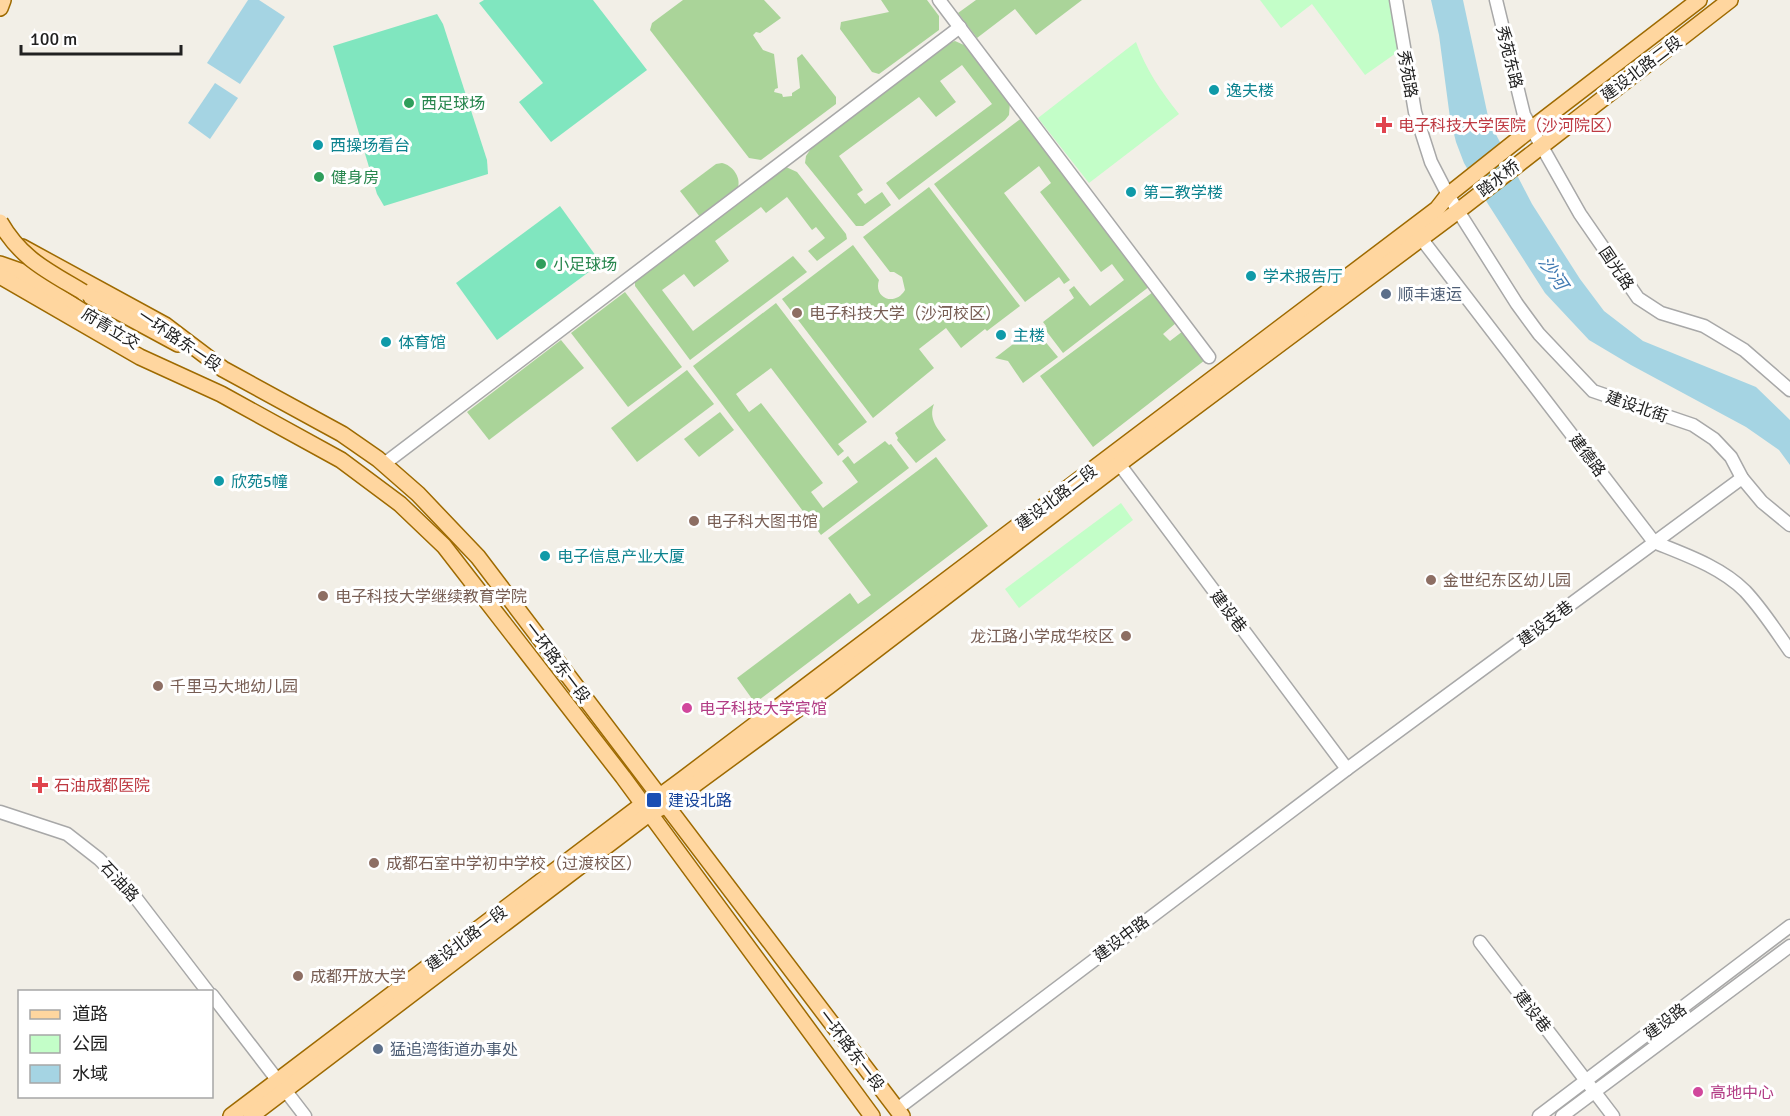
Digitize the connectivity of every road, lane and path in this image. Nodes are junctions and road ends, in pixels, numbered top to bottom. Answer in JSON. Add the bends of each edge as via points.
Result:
{"nodes":[{"id":1,"x":3,"y":0,"type":"edge"},
{"id":2,"x":939,"y":0,"type":"edge"},
{"id":3,"x":1396,"y":0,"type":"edge"},
{"id":4,"x":1496,"y":0,"type":"edge"},
{"id":5,"x":1699,"y":0,"type":"edge"},
{"id":6,"x":1730,"y":0,"type":"edge"},
{"id":7,"x":0,"y":8,"type":"edge"},
{"id":8,"x":960,"y":27,"type":"junction"},
{"id":9,"x":1531,"y":129,"type":"junction"},
{"id":10,"x":1514,"y":142,"type":"joint"},
{"id":11,"x":1540,"y":145,"type":"junction"},
{"id":12,"x":1524,"y":158,"type":"joint"},
{"id":13,"x":1463,"y":183,"type":"joint"},
{"id":14,"x":1448,"y":195,"type":"junction"},
{"id":15,"x":1473,"y":199,"type":"joint"},
{"id":16,"x":1458,"y":211,"type":"junction"},
{"id":17,"x":0,"y":222,"type":"edge"},
{"id":18,"x":1417,"y":232,"type":"junction"},
{"id":19,"x":0,"y":235,"type":"edge"},
{"id":20,"x":0,"y":264,"type":"edge"},
{"id":21,"x":0,"y":276,"type":"edge"},
{"id":22,"x":1209,"y":357,"type":"dead end"},
{"id":23,"x":223,"y":369,"type":"junction"},
{"id":24,"x":1790,"y":390,"type":"edge"},
{"id":25,"x":221,"y":394,"type":"junction"},
{"id":26,"x":1116,"y":459,"type":"junction"},
{"id":27,"x":384,"y":464,"type":"junction"},
{"id":28,"x":1742,"y":478,"type":"junction"},
{"id":29,"x":1790,"y":525,"type":"edge"},
{"id":30,"x":1654,"y":542,"type":"junction"},
{"id":31,"x":1790,"y":651,"type":"edge"},
{"id":32,"x":622,"y":746,"type":"junction"},
{"id":33,"x":607,"y":756,"type":"junction"},
{"id":34,"x":1347,"y":769,"type":"junction"},
{"id":35,"x":663,"y":801,"type":"junction"},
{"id":36,"x":646,"y":808,"type":"junction"},
{"id":37,"x":0,"y":812,"type":"edge"},
{"id":38,"x":1790,"y":926,"type":"edge"},
{"id":39,"x":1480,"y":942,"type":"dead end"},
{"id":40,"x":1790,"y":946,"type":"edge"},
{"id":41,"x":206,"y":990,"type":"edge"},
{"id":42,"x":213,"y":996,"type":"edge"},
{"id":43,"x":1586,"y":1080,"type":"junction"},
{"id":44,"x":281,"y":1086,"type":"junction"},
{"id":45,"x":1595,"y":1092,"type":"junction"},
{"id":46,"x":899,"y":1112,"type":"edge"},
{"id":47,"x":231,"y":1116,"type":"edge"},
{"id":48,"x":251,"y":1116,"type":"edge"},
{"id":49,"x":304,"y":1116,"type":"edge"},
{"id":50,"x":872,"y":1116,"type":"edge"},
{"id":51,"x":1539,"y":1116,"type":"edge"},
{"id":52,"x":1562,"y":1116,"type":"edge"},
{"id":53,"x":1613,"y":1116,"type":"edge"}],
"edges":[{"from":1,"to":7,"type":"main road"},
{"from":2,"to":8,"type":"street"},
{"from":3,"to":14,"type":"street","name":"秀苑路","via":[[1414,112],[1431,162]]},
{"from":4,"to":9,"type":"street","name":"秀苑东路","via":[[1524,115]]},
{"from":5,"to":9,"type":"main road","name":"建设北路二段"},
{"from":6,"to":11,"type":"main road","name":"建设北路二段"},
{"from":8,"to":22,"type":"street"},
{"from":8,"to":27,"type":"street"},
{"from":9,"to":10,"type":"main road","name":"建设北路二段"},
{"from":9,"to":11,"type":"street","name":"秀苑东路"},
{"from":10,"to":13,"type":"main road","name":"踏水桥"},
{"from":11,"to":12,"type":"main road","name":"建设北路二段"},
{"from":11,"to":24,"type":"street","name":"国光路","via":[[1580,214],[1638,298],[1660,313],[1704,326],[1744,350]]},
{"from":12,"to":15,"type":"main road","name":"踏水桥"},
{"from":13,"to":14,"type":"main road","name":"建设北路二段"},
{"from":14,"to":16,"type":"street","name":"秀苑路"},
{"from":14,"to":18,"type":"main road","name":"建设北路二段"},
{"from":15,"to":16,"type":"main road","name":"建设北路二段"},
{"from":16,"to":18,"type":"main road","name":"建设北路二段"},
{"from":16,"to":28,"type":"street","name":"建设北街","via":[[1516,304],[1593,391],[1693,424],[1731,457]]},
{"from":17,"to":23,"type":"main road","bridge":true,"via":[[22,253],[40,267]]},
{"from":18,"to":26,"type":"main road","name":"建设北路二段"},
{"from":18,"to":30,"type":"street","name":"建德路"},
{"from":19,"to":23,"type":"main road","name":"一环路东一段","via":[[165,325]]},
{"from":20,"to":25,"type":"main road","name":"府青立交","via":[[20,272]]},
{"from":21,"to":25,"type":"main road","name":"一环路东一段","via":[[140,357]]},
{"from":23,"to":27,"type":"main road","name":"一环路东一段","via":[[342,434]]},
{"from":25,"to":33,"type":"main road","name":"一环路东一段","via":[[341,460],[400,504],[444,546]]},
{"from":26,"to":34,"type":"street","name":"建设巷"},
{"from":26,"to":35,"type":"main road","name":"建设北路二段"},
{"from":27,"to":32,"type":"main road","name":"一环路东一段","via":[[478,557]]},
{"from":28,"to":29,"type":"street","name":"建设北街","via":[[1762,502]]},
{"from":28,"to":30,"type":"street","name":"建设支巷"},
{"from":30,"to":31,"type":"street","via":[[1700,561],[1738,586]]},
{"from":30,"to":34,"type":"street","name":"建设支巷"},
{"from":32,"to":33,"type":"main road"},
{"from":32,"to":35,"type":"main road","name":"一环路东一段"},
{"from":33,"to":36,"type":"main road","name":"一环路东一段"},
{"from":34,"to":46,"type":"street","name":"建设中路"},
{"from":35,"to":36,"type":"main road","name":"建设北路二段"},
{"from":35,"to":46,"type":"main road","name":"一环路东一段"},
{"from":36,"to":44,"type":"main road","name":"建设北路一段"},
{"from":36,"to":50,"type":"main road","name":"一环路东一段"},
{"from":37,"to":41,"type":"street","name":"石油路","via":[[67,834],[99,859],[129,888]]},
{"from":38,"to":43,"type":"street","name":"建设路"},
{"from":39,"to":43,"type":"street","name":"建设巷"},
{"from":40,"to":45,"type":"street","name":"建设路"},
{"from":42,"to":44,"type":"street"},
{"from":43,"to":45,"type":"street","name":"建设巷"},
{"from":43,"to":51,"type":"street","name":"建设路"},
{"from":44,"to":47,"type":"main road","name":"建设北路一段"},
{"from":44,"to":48,"type":"main road","name":"建设北路一段"},
{"from":44,"to":49,"type":"street"},
{"from":45,"to":52,"type":"street","name":"建设路"},
{"from":45,"to":53,"type":"street","name":"建设巷"}]}
